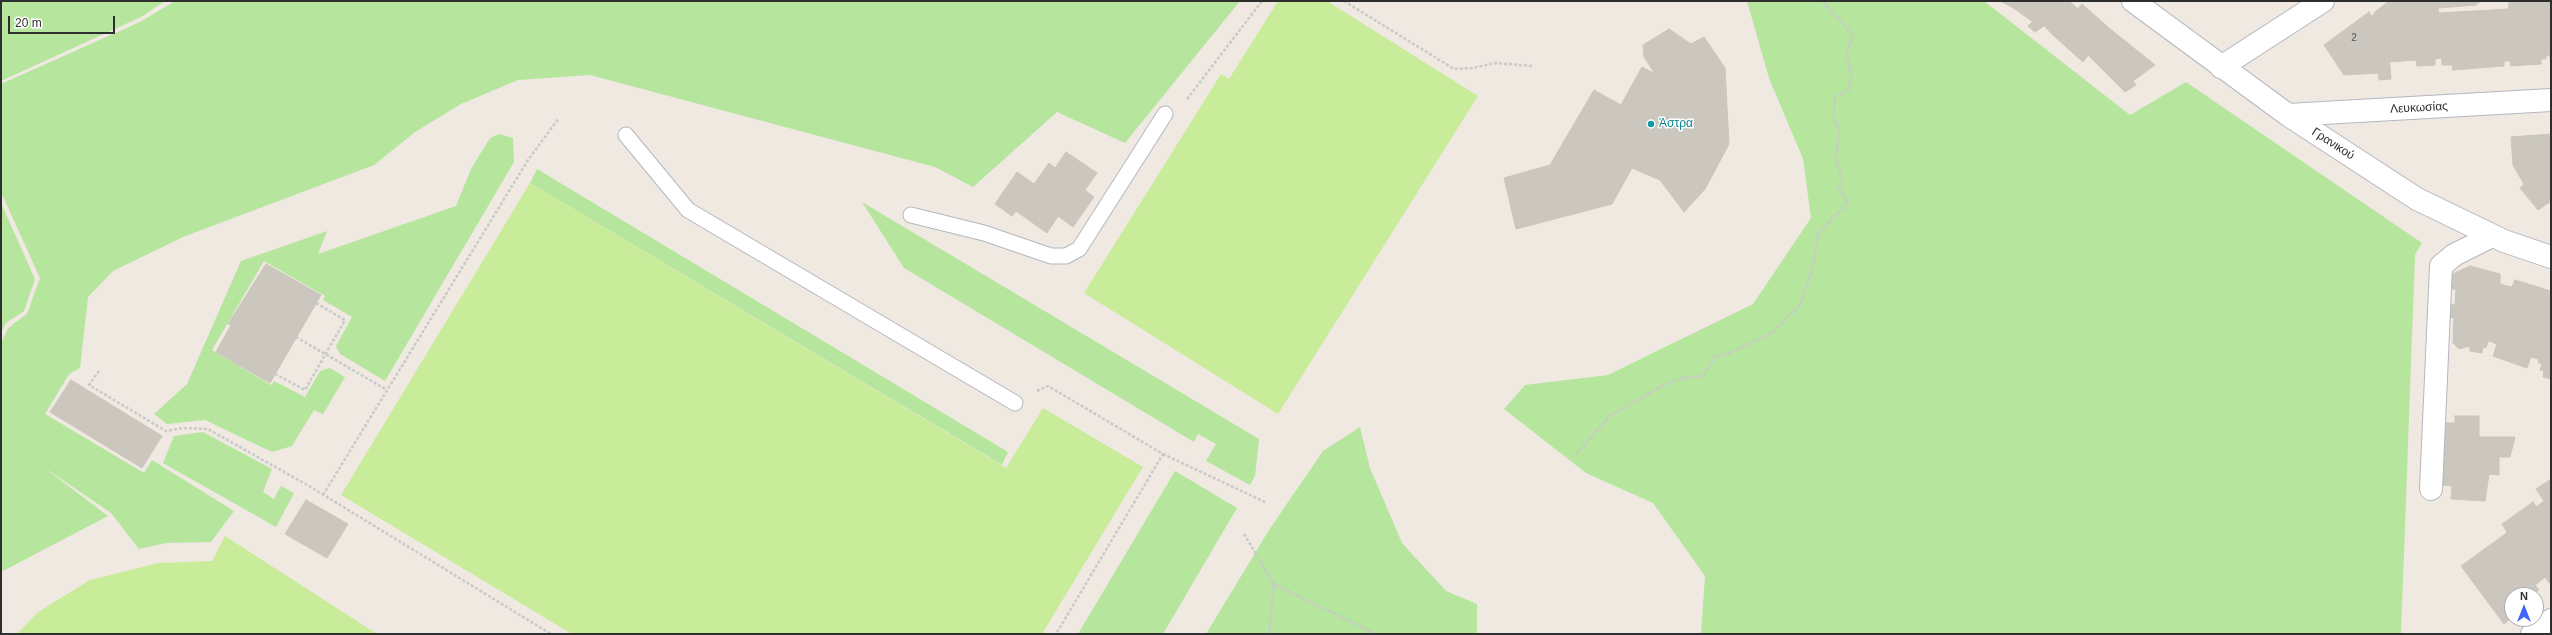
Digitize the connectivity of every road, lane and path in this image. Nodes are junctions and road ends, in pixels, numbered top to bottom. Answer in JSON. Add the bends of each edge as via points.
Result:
{"nodes":[{"id":1,"x":1262,"y":1,"type":"edge"},
{"id":2,"x":1344,"y":1,"type":"edge"},
{"id":3,"x":1822,"y":1,"type":"edge"},
{"id":4,"x":2133,"y":1,"type":"edge"},
{"id":5,"x":2323,"y":1,"type":"edge"},
{"id":6,"x":1532,"y":66,"type":"dead end"},
{"id":7,"x":2221,"y":67,"type":"junction"},
{"id":8,"x":2551,"y":100,"type":"edge"},
{"id":9,"x":1165,"y":114,"type":"joint"},
{"id":10,"x":2288,"y":115,"type":"junction"},
{"id":11,"x":559,"y":118,"type":"dead end"},
{"id":12,"x":626,"y":135,"type":"dead end"},
{"id":13,"x":911,"y":215,"type":"dead end"},
{"id":14,"x":2492,"y":236,"type":"junction"},
{"id":15,"x":2551,"y":257,"type":"edge"},
{"id":16,"x":316,"y":303,"type":"dead end"},
{"id":17,"x":296,"y":337,"type":"dead end"},
{"id":18,"x":325,"y":355,"type":"junction"},
{"id":19,"x":99,"y":371,"type":"dead end"},
{"id":20,"x":275,"y":374,"type":"dead end"},
{"id":21,"x":387,"y":390,"type":"junction"},
{"id":22,"x":1015,"y":403,"type":"joint"},
{"id":23,"x":1163,"y":454,"type":"junction"},
{"id":24,"x":1576,"y":454,"type":"dead end"},
{"id":25,"x":2431,"y":489,"type":"dead end"},
{"id":26,"x":323,"y":495,"type":"junction"},
{"id":27,"x":1267,"y":503,"type":"dead end"},
{"id":28,"x":1244,"y":534,"type":"dead end"},
{"id":29,"x":1274,"y":584,"type":"junction"},
{"id":30,"x":2551,"y":620,"type":"edge"},
{"id":31,"x":551,"y":634,"type":"edge"},
{"id":32,"x":1056,"y":634,"type":"edge"},
{"id":33,"x":1269,"y":634,"type":"edge"},
{"id":34,"x":1376,"y":634,"type":"edge"},
{"id":35,"x":2532,"y":634,"type":"edge"}],
"edges":[{"from":1,"to":9,"type":"path","via":[[1191,97]]},
{"from":2,"to":6,"type":"path","via":[[1454,69],[1495,63]]},
{"from":3,"to":24,"type":"path","via":[[1853,34],[1847,53],[1851,74],[1849,90],[1835,97],[1834,117],[1839,130],[1836,159],[1843,182],[1839,188],[1848,203],[1819,232],[1811,274],[1800,305],[1774,332],[1729,354],[1715,357],[1703,376],[1682,378],[1660,387],[1610,416]]},
{"from":4,"to":7,"type":"street","name":"Γρανικού"},
{"from":5,"to":7,"type":"street"},
{"from":7,"to":10,"type":"street","name":"Γρανικού"},
{"from":8,"to":10,"type":"street","name":"Λευκωσίας"},
{"from":9,"to":13,"type":"lane","via":[[1079,249],[1066,256],[1051,256],[984,232]]},
{"from":10,"to":14,"type":"street","name":"Γρανικού","via":[[2417,199]]},
{"from":11,"to":21,"type":"path","via":[[528,160]]},
{"from":12,"to":22,"type":"lane","via":[[688,210]]},
{"from":14,"to":15,"type":"street","name":"Γρανικού"},
{"from":14,"to":25,"type":"street","via":[[2454,255],[2441,266]]},
{"from":16,"to":18,"type":"path","via":[[345,320]]},
{"from":17,"to":18,"type":"path"},
{"from":18,"to":20,"type":"path","via":[[305,390]]},
{"from":18,"to":21,"type":"path"},
{"from":19,"to":26,"type":"path","via":[[89,385],[166,431],[182,428],[208,429]]},
{"from":21,"to":26,"type":"path"},
{"from":22,"to":23,"type":"path","via":[[1048,386]]},
{"from":23,"to":27,"type":"path"},
{"from":23,"to":32,"type":"path"},
{"from":26,"to":31,"type":"path"},
{"from":28,"to":29,"type":"path"},
{"from":29,"to":33,"type":"path"},
{"from":29,"to":34,"type":"path"},
{"from":30,"to":35,"type":"street"}]}
